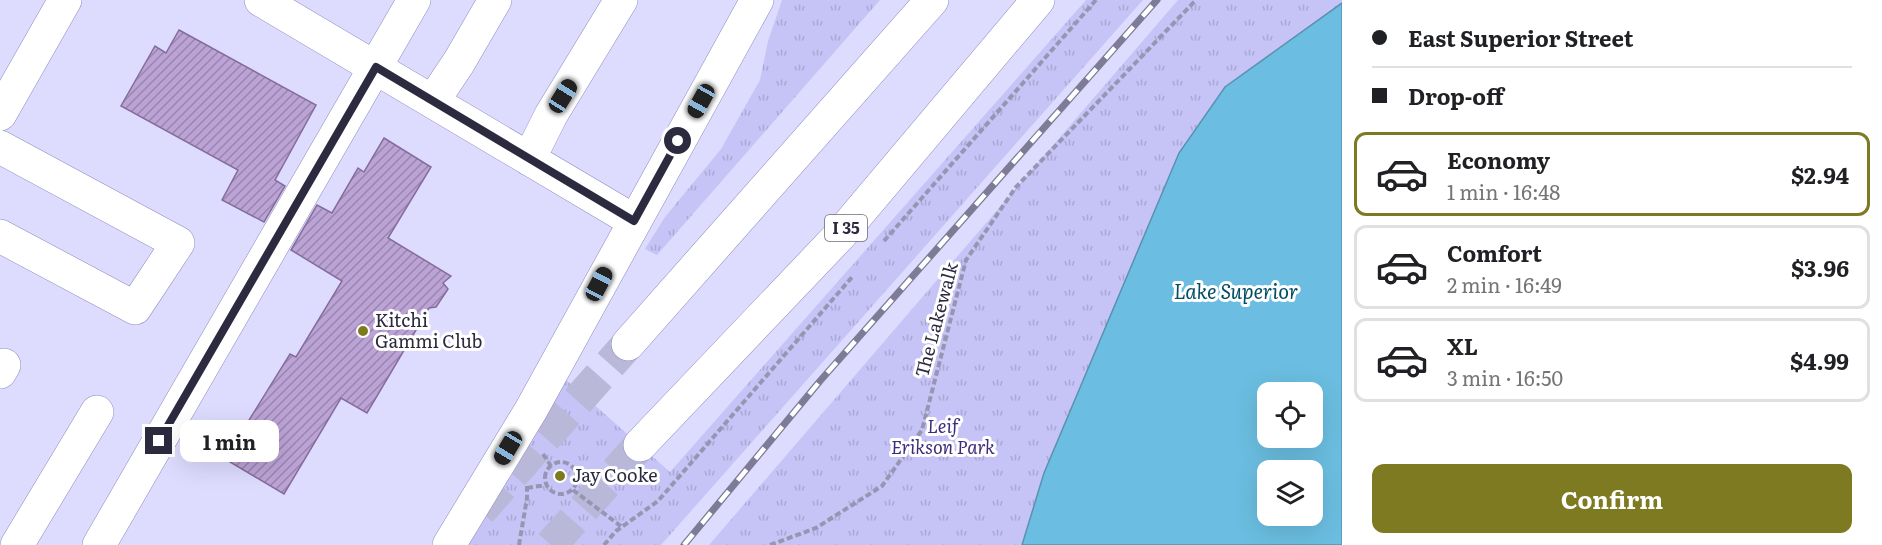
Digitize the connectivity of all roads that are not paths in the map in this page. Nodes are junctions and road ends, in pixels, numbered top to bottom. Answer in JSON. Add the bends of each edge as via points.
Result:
{"nodes":[{"id":1,"x":65,"y":0,"type":"edge"},
{"id":2,"x":261,"y":0,"type":"edge"},
{"id":3,"x":414,"y":0,"type":"edge"},
{"id":4,"x":495,"y":0,"type":"edge"},
{"id":5,"x":621,"y":0,"type":"edge"},
{"id":6,"x":757,"y":0,"type":"edge"},
{"id":7,"x":932,"y":0,"type":"edge"},
{"id":8,"x":1038,"y":0,"type":"edge"},
{"id":9,"x":376,"y":67,"type":"junction"},
{"id":10,"x":433,"y":101,"type":"junction"},
{"id":11,"x":0,"y":114,"type":"edge"},
{"id":12,"x":0,"y":147,"type":"edge"},
{"id":13,"x":529,"y":159,"type":"junction"},
{"id":14,"x":634,"y":221,"type":"junction"},
{"id":15,"x":0,"y":237,"type":"edge"},
{"id":16,"x":628,"y":344,"type":"tunnel mouth"},
{"id":17,"x":97,"y":412,"type":"dead end"},
{"id":18,"x":640,"y":445,"type":"tunnel mouth"},
{"id":19,"x":16,"y":545,"type":"edge"},
{"id":20,"x":99,"y":545,"type":"edge"},
{"id":21,"x":449,"y":545,"type":"edge"}],
"edges":[{"from":1,"to":11,"type":"main road"},
{"from":2,"to":9,"type":"main road"},
{"from":3,"to":9,"type":"main road"},
{"from":4,"to":10,"type":"main road"},
{"from":5,"to":13,"type":"main road"},
{"from":6,"to":14,"type":"main road"},
{"from":7,"to":16,"type":"main road"},
{"from":8,"to":18,"type":"main road","number":"I 35","via":[[840,235]]},
{"from":9,"to":10,"type":"main road"},
{"from":9,"to":20,"type":"main road"},
{"from":10,"to":13,"type":"main road"},
{"from":12,"to":15,"type":"main road","via":[[178,243],[135,308]]},
{"from":13,"to":14,"type":"main road"},
{"from":14,"to":21,"type":"main road","via":[[531,411]]},
{"from":17,"to":19,"type":"main road"}]}
